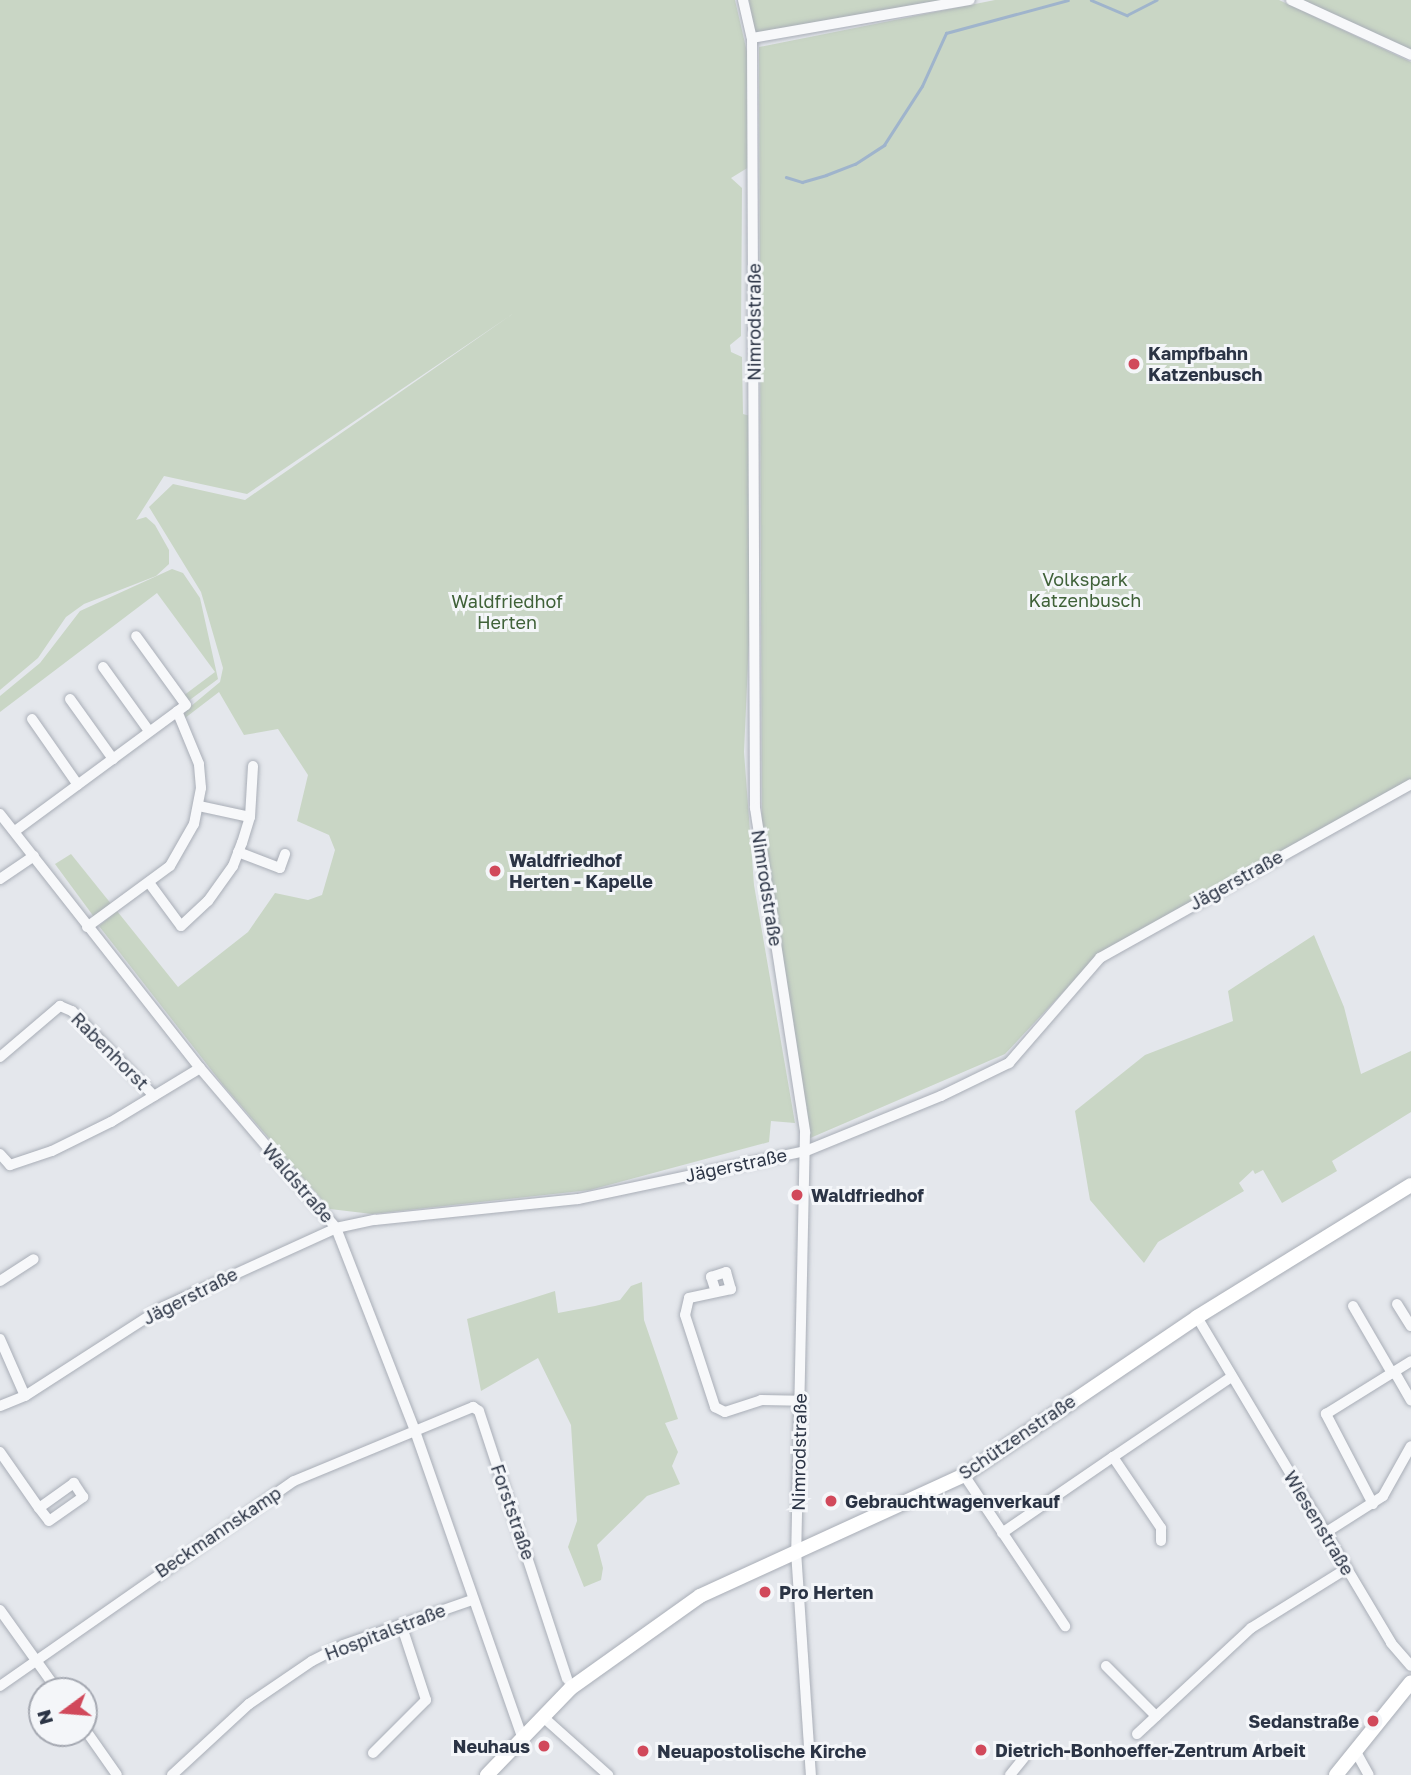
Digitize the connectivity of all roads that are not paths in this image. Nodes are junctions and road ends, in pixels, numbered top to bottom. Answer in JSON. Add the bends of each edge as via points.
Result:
{"nodes":[{"id":1,"x":743,"y":0,"type":"edge"},
{"id":2,"x":970,"y":0,"type":"edge"},
{"id":3,"x":1291,"y":0,"type":"edge"},
{"id":4,"x":752,"y":38,"type":"junction"},
{"id":5,"x":1411,"y":55,"type":"edge"},
{"id":6,"x":136,"y":636,"type":"dead end"},
{"id":7,"x":103,"y":667,"type":"dead end"},
{"id":8,"x":70,"y":699,"type":"dead end"},
{"id":9,"x":177,"y":711,"type":"junction"},
{"id":10,"x":32,"y":719,"type":"dead end"},
{"id":11,"x":149,"y":731,"type":"junction"},
{"id":12,"x":113,"y":759,"type":"junction"},
{"id":13,"x":253,"y":766,"type":"dead end"},
{"id":14,"x":78,"y":785,"type":"junction"},
{"id":15,"x":1411,"y":785,"type":"edge"},
{"id":16,"x":199,"y":806,"type":"junction"},
{"id":17,"x":0,"y":814,"type":"edge"},
{"id":18,"x":250,"y":817,"type":"junction"},
{"id":19,"x":15,"y":831,"type":"junction"},
{"id":20,"x":238,"y":852,"type":"junction"},
{"id":21,"x":285,"y":855,"type":"dead end"},
{"id":22,"x":34,"y":856,"type":"junction"},
{"id":23,"x":0,"y":879,"type":"edge"},
{"id":24,"x":150,"y":884,"type":"junction"},
{"id":25,"x":87,"y":926,"type":"junction"},
{"id":26,"x":0,"y":1057,"type":"edge"},
{"id":27,"x":200,"y":1068,"type":"junction"},
{"id":28,"x":154,"y":1096,"type":"junction"},
{"id":29,"x":806,"y":1151,"type":"junction"},
{"id":30,"x":0,"y":1154,"type":"edge"},
{"id":31,"x":1411,"y":1185,"type":"edge"},
{"id":32,"x":336,"y":1228,"type":"junction"},
{"id":33,"x":34,"y":1259,"type":"dead end"},
{"id":34,"x":0,"y":1282,"type":"edge"},
{"id":35,"x":715,"y":1289,"type":"dead end"},
{"id":36,"x":1397,"y":1304,"type":"dead end"},
{"id":37,"x":1353,"y":1306,"type":"dead end"},
{"id":38,"x":1197,"y":1317,"type":"junction"},
{"id":39,"x":1411,"y":1326,"type":"edge"},
{"id":40,"x":0,"y":1339,"type":"edge"},
{"id":41,"x":1411,"y":1361,"type":"edge"},
{"id":42,"x":1393,"y":1372,"type":"junction"},
{"id":43,"x":1231,"y":1377,"type":"junction"},
{"id":44,"x":25,"y":1396,"type":"junction"},
{"id":45,"x":800,"y":1401,"type":"junction"},
{"id":46,"x":1411,"y":1401,"type":"edge"},
{"id":47,"x":0,"y":1406,"type":"edge"},
{"id":48,"x":415,"y":1431,"type":"junction"},
{"id":49,"x":1411,"y":1446,"type":"edge"},
{"id":50,"x":0,"y":1452,"type":"edge"},
{"id":51,"x":1113,"y":1457,"type":"junction"},
{"id":52,"x":964,"y":1475,"type":"junction"},
{"id":53,"x":1373,"y":1504,"type":"junction"},
{"id":54,"x":39,"y":1508,"type":"dead end"},
{"id":55,"x":1002,"y":1533,"type":"junction"},
{"id":56,"x":1325,"y":1533,"type":"junction"},
{"id":57,"x":1161,"y":1542,"type":"dead end"},
{"id":58,"x":796,"y":1551,"type":"junction"},
{"id":59,"x":1346,"y":1569,"type":"junction"},
{"id":60,"x":472,"y":1600,"type":"junction"},
{"id":61,"x":0,"y":1609,"type":"edge"},
{"id":62,"x":401,"y":1624,"type":"junction"},
{"id":63,"x":1065,"y":1626,"type":"dead end"},
{"id":64,"x":37,"y":1660,"type":"junction"},
{"id":65,"x":1106,"y":1666,"type":"dead end"},
{"id":66,"x":1411,"y":1666,"type":"edge"},
{"id":67,"x":49,"y":1677,"type":"edge"},
{"id":68,"x":567,"y":1679,"type":"dead end"},
{"id":69,"x":1411,"y":1682,"type":"edge"},
{"id":70,"x":0,"y":1686,"type":"edge"},
{"id":71,"x":542,"y":1716,"type":"junction"},
{"id":72,"x":1156,"y":1716,"type":"junction"},
{"id":73,"x":1137,"y":1734,"type":"dead end"},
{"id":74,"x":522,"y":1736,"type":"junction"},
{"id":75,"x":97,"y":1747,"type":"edge"},
{"id":76,"x":1356,"y":1752,"type":"junction"},
{"id":77,"x":373,"y":1753,"type":"dead end"},
{"id":78,"x":1024,"y":1758,"type":"dead end"},
{"id":79,"x":117,"y":1775,"type":"edge"},
{"id":80,"x":172,"y":1775,"type":"edge"},
{"id":81,"x":487,"y":1775,"type":"edge"},
{"id":82,"x":608,"y":1775,"type":"edge"},
{"id":83,"x":811,"y":1775,"type":"edge"},
{"id":84,"x":1010,"y":1775,"type":"edge"},
{"id":85,"x":1336,"y":1775,"type":"edge"},
{"id":86,"x":1369,"y":1775,"type":"edge"}],
"edges":[{"from":1,"to":4,"type":"street","name":"Nimrodstraße"},
{"from":2,"to":4,"type":"street"},
{"from":3,"to":5,"type":"street"},
{"from":4,"to":29,"type":"street","name":"Nimrodstraße","via":[[755,808]]},
{"from":6,"to":9,"type":"street","via":[[187,705]]},
{"from":7,"to":11,"type":"street"},
{"from":8,"to":12,"type":"street"},
{"from":9,"to":11,"type":"street"},
{"from":9,"to":16,"type":"street","via":[[199,764]]},
{"from":10,"to":14,"type":"street"},
{"from":11,"to":12,"type":"street"},
{"from":12,"to":14,"type":"street"},
{"from":13,"to":18,"type":"street"},
{"from":14,"to":19,"type":"street"},
{"from":15,"to":29,"type":"street","name":"Jägerstraße","via":[[1100,958],[1009,1063],[941,1097]]},
{"from":16,"to":18,"type":"street"},
{"from":16,"to":24,"type":"street","via":[[186,842]]},
{"from":17,"to":19,"type":"street","name":"Waldstraße"},
{"from":18,"to":20,"type":"street"},
{"from":19,"to":22,"type":"street","name":"Waldstraße"},
{"from":20,"to":21,"type":"street","via":[[280,868]]},
{"from":20,"to":24,"type":"street","via":[[216,890],[181,926]]},
{"from":22,"to":23,"type":"street"},
{"from":22,"to":25,"type":"street","name":"Waldstraße"},
{"from":24,"to":25,"type":"street"},
{"from":25,"to":27,"type":"street","name":"Waldstraße"},
{"from":26,"to":28,"type":"street","name":"Rabenhorst","via":[[60,1006],[72,1010]]},
{"from":27,"to":28,"type":"street","name":"Rabenhorst"},
{"from":27,"to":32,"type":"street","name":"Waldstraße"},
{"from":28,"to":30,"type":"street","name":"Rabenhorst","via":[[111,1122],[30,1159],[10,1164]]},
{"from":29,"to":32,"type":"street","name":"Jägerstraße","via":[[578,1199]]},
{"from":29,"to":45,"type":"street","name":"Nimrodstraße"},
{"from":31,"to":38,"type":"main road","name":"Schützenstraße"},
{"from":32,"to":44,"type":"street","name":"Jägerstraße","via":[[163,1307]]},
{"from":32,"to":48,"type":"street","name":"Waldstraße"},
{"from":33,"to":34,"type":"street"},
{"from":35,"to":45,"type":"street","via":[[690,1298],[685,1315],[715,1407],[725,1412],[761,1400]]},
{"from":36,"to":39,"type":"street"},
{"from":37,"to":42,"type":"street"},
{"from":38,"to":43,"type":"street","name":"Wiesenstraße"},
{"from":38,"to":52,"type":"main road","name":"Schützenstraße"},
{"from":40,"to":44,"type":"street"},
{"from":41,"to":42,"type":"street"},
{"from":42,"to":46,"type":"street"},
{"from":42,"to":53,"type":"street","via":[[1326,1414]]},
{"from":43,"to":51,"type":"street"},
{"from":43,"to":56,"type":"street","name":"Wiesenstraße"},
{"from":44,"to":47,"type":"street","name":"Jägerstraße"},
{"from":45,"to":58,"type":"street","name":"Nimrodstraße"},
{"from":48,"to":60,"type":"street","name":"Waldstraße"},
{"from":48,"to":64,"type":"street","name":"Beckmannskamp","via":[[293,1481]]},
{"from":48,"to":68,"type":"street","name":"Forststraße","via":[[473,1407],[479,1411]]},
{"from":49,"to":53,"type":"street","via":[[1383,1496]]},
{"from":50,"to":54,"type":"street"},
{"from":51,"to":55,"type":"street"},
{"from":51,"to":57,"type":"street","via":[[1161,1528]]},
{"from":52,"to":55,"type":"street"},
{"from":52,"to":58,"type":"main road","name":"Schützenstraße"},
{"from":53,"to":56,"type":"street"},
{"from":55,"to":63,"type":"street"},
{"from":56,"to":59,"type":"street","name":"Wiesenstraße"},
{"from":58,"to":71,"type":"main road","name":"Schützenstraße","via":[[700,1596],[614,1655]]},
{"from":58,"to":83,"type":"street","name":"Nimrodstraße"},
{"from":59,"to":66,"type":"street","name":"Wiesenstraße","via":[[1391,1643]]},
{"from":59,"to":72,"type":"street","via":[[1251,1628]]},
{"from":60,"to":62,"type":"street","name":"Hospitalstraße"},
{"from":60,"to":74,"type":"street","name":"Waldstraße"},
{"from":61,"to":64,"type":"street"},
{"from":62,"to":77,"type":"street","via":[[426,1700]]},
{"from":62,"to":80,"type":"street","name":"Hospitalstraße","via":[[343,1646],[284,1678],[249,1703]]},
{"from":64,"to":67,"type":"street"},
{"from":64,"to":70,"type":"street","name":"Beckmannskamp"},
{"from":65,"to":72,"type":"street"},
{"from":69,"to":76,"type":"main road"},
{"from":71,"to":74,"type":"main road","name":"Schützenstraße"},
{"from":71,"to":82,"type":"street"},
{"from":72,"to":73,"type":"street"},
{"from":74,"to":81,"type":"main road","name":"Schützenstraße"},
{"from":75,"to":79,"type":"street"},
{"from":76,"to":85,"type":"main road"},
{"from":76,"to":86,"type":"street"},
{"from":78,"to":84,"type":"street"}]}
